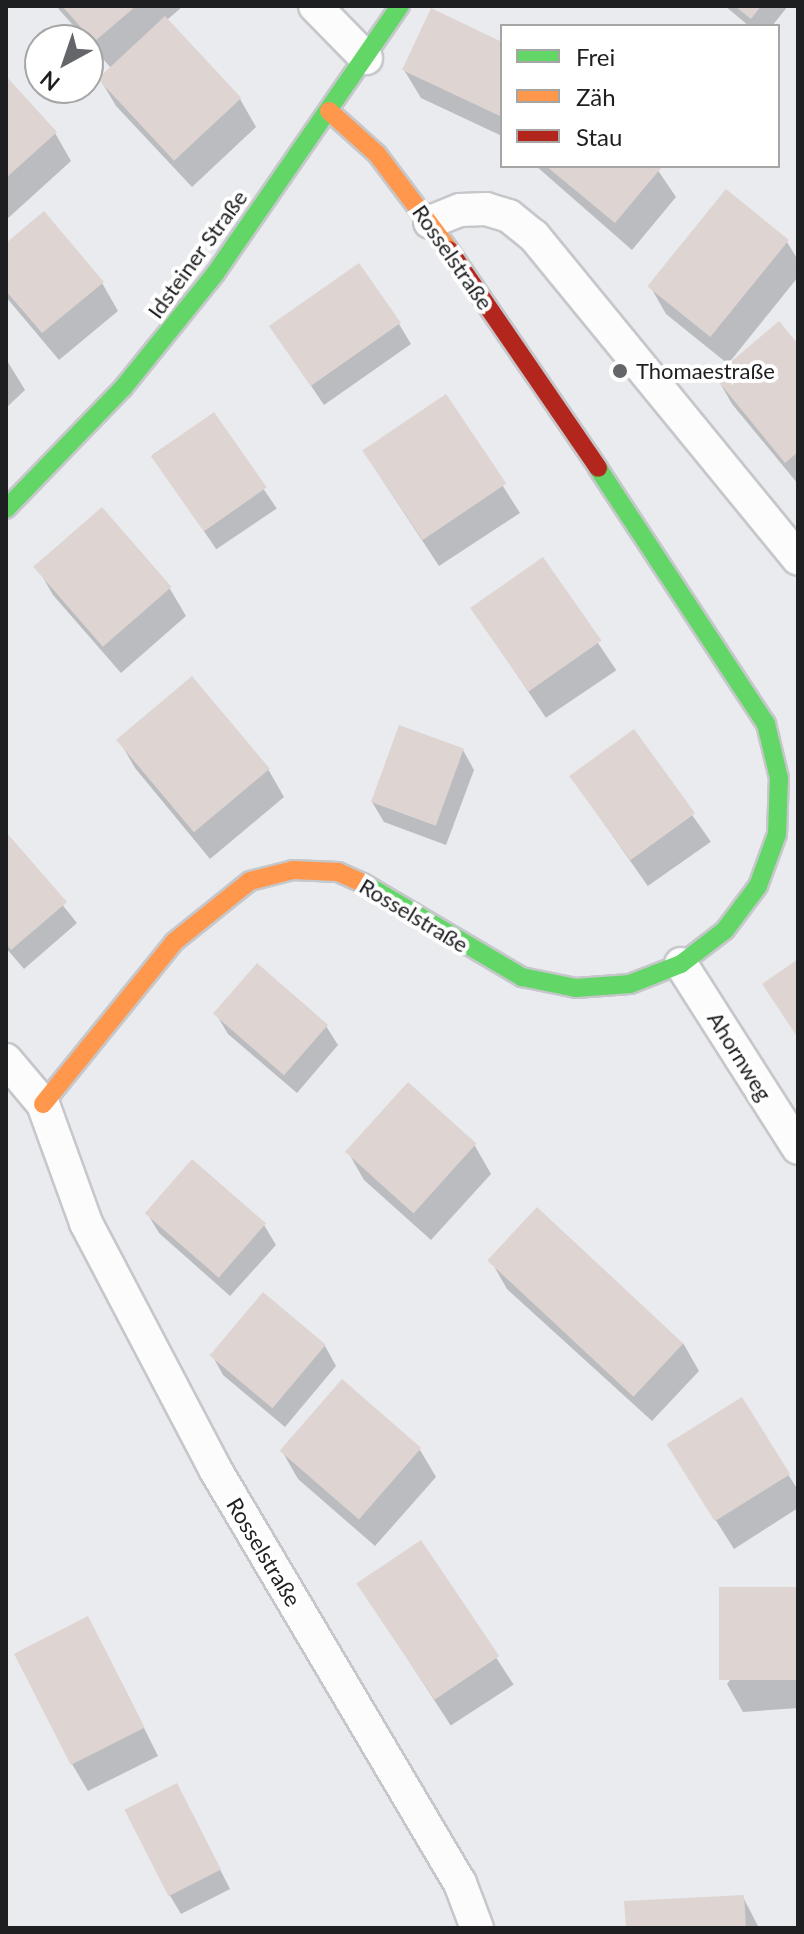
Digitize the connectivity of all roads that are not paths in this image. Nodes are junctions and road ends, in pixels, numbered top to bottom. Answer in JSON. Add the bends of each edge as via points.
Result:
{"nodes":[{"id":1,"x":315,"y":6,"type":"edge"},
{"id":2,"x":400,"y":6,"type":"edge"},
{"id":3,"x":366,"y":58,"type":"junction"},
{"id":4,"x":329,"y":111,"type":"junction"},
{"id":5,"x":430,"y":222,"type":"junction"},
{"id":6,"x":6,"y":509,"type":"edge"},
{"id":7,"x":798,"y":559,"type":"edge"},
{"id":8,"x":681,"y":964,"type":"junction"},
{"id":9,"x":6,"y":1060,"type":"edge"},
{"id":10,"x":43,"y":1104,"type":"junction"},
{"id":11,"x":798,"y":1148,"type":"edge"},
{"id":12,"x":477,"y":1928,"type":"edge"}],
"edges":[{"from":1,"to":3,"type":"street"},
{"from":2,"to":3,"type":"street","name":"Idsteiner Straße"},
{"from":3,"to":4,"type":"street","name":"Idsteiner Straße"},
{"from":4,"to":5,"type":"street","name":"Rosselstraße","via":[[377,154]]},
{"from":4,"to":6,"type":"street","name":"Idsteiner Straße","via":[[165,337]]},
{"from":5,"to":7,"type":"street","via":[[460,210],[486,209],[509,216],[534,236]]},
{"from":5,"to":8,"type":"street","name":"Rosselstraße","via":[[766,724],[779,778],[772,847],[758,886],[725,930]]},
{"from":8,"to":10,"type":"street","name":"Rosselstraße","via":[[630,984],[576,988],[522,977],[379,890],[338,872],[293,870],[250,881],[174,942]]},
{"from":8,"to":11,"type":"street","name":"Ahornweg"},
{"from":9,"to":10,"type":"street"},
{"from":10,"to":12,"type":"street","name":"Rosselstraße","via":[[86,1223],[208,1456],[460,1883]]}]}
